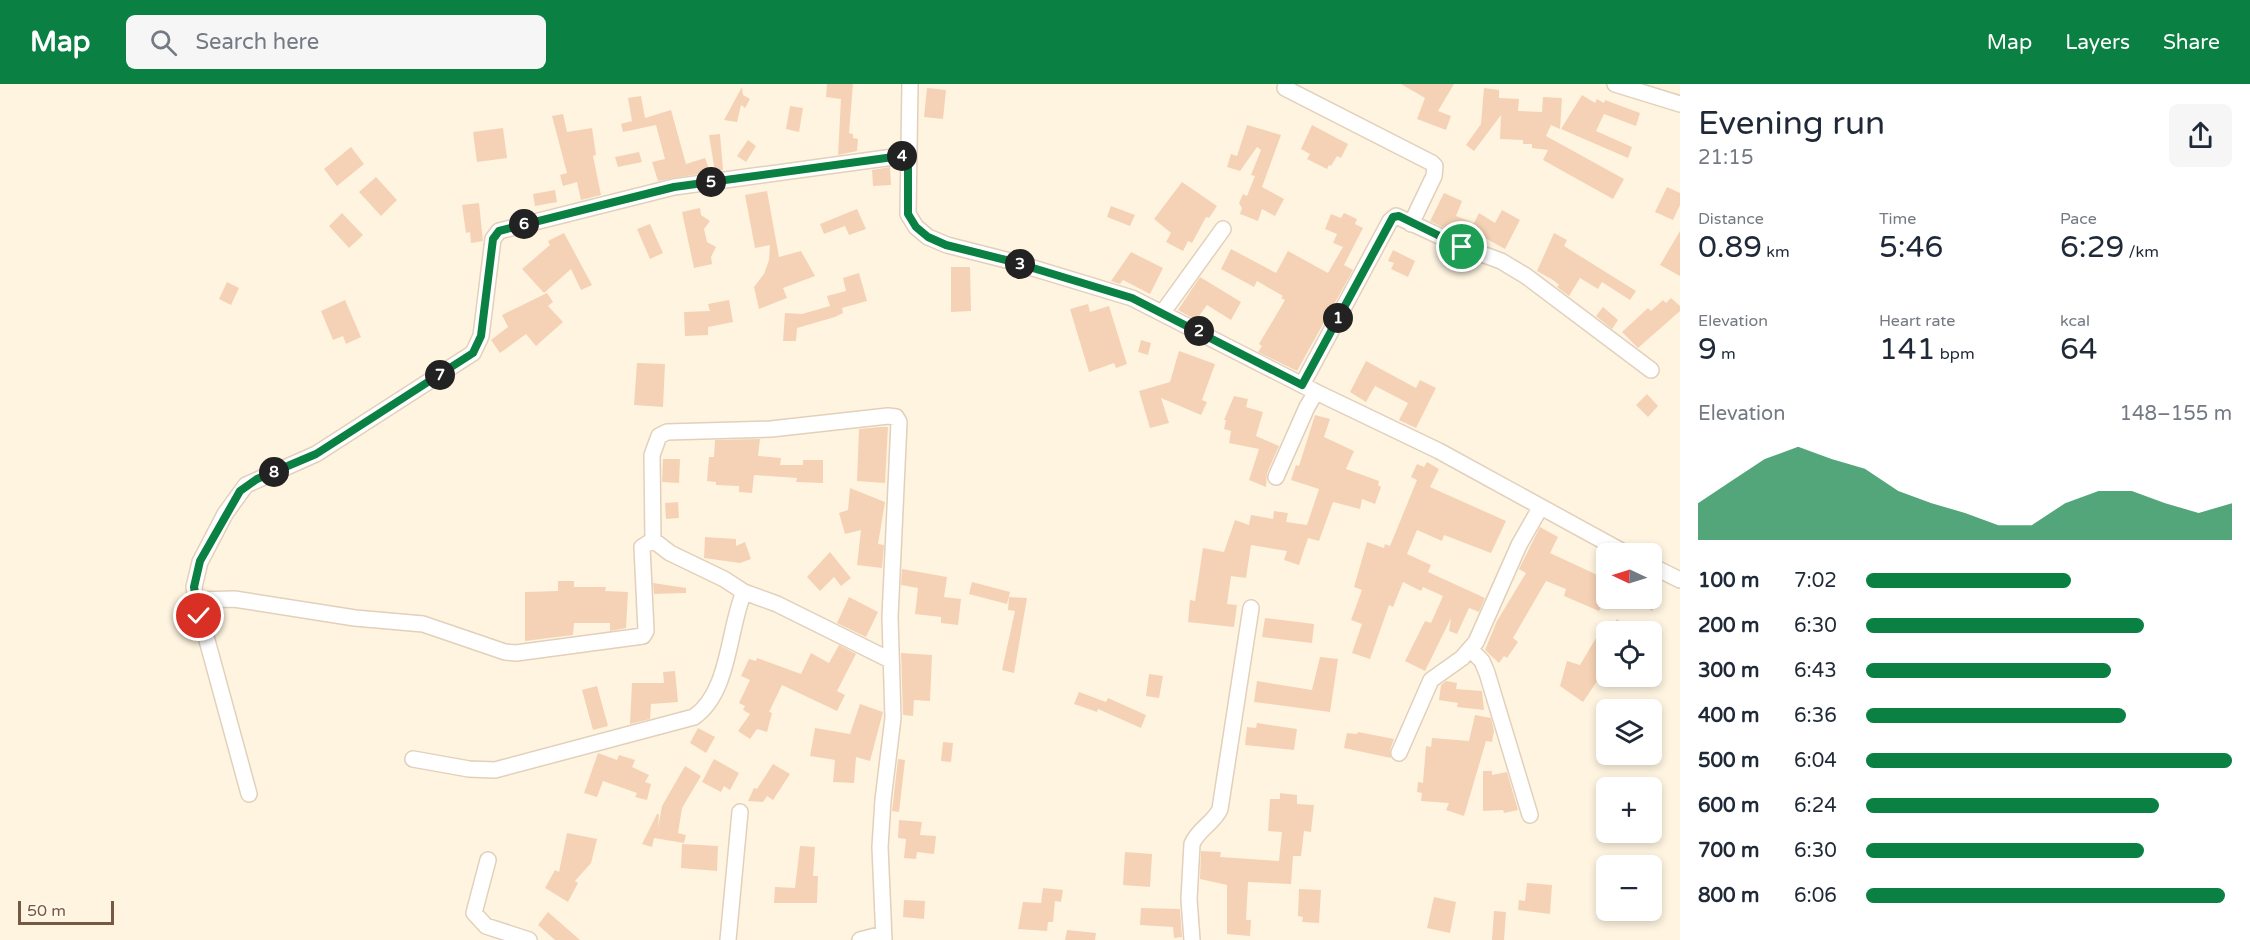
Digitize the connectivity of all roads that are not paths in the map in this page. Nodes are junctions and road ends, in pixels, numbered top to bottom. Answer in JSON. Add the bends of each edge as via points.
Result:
{"nodes":[{"id":1,"x":910,"y":84,"type":"edge"},
{"id":2,"x":1615,"y":84,"type":"edge"},
{"id":3,"x":1285,"y":88,"type":"dead end"},
{"id":4,"x":1680,"y":104,"type":"edge"},
{"id":5,"x":908,"y":155,"type":"junction"},
{"id":6,"x":1411,"y":224,"type":"junction"},
{"id":7,"x":1223,"y":229,"type":"dead end"},
{"id":8,"x":1163,"y":312,"type":"junction"},
{"id":9,"x":1651,"y":370,"type":"dead end"},
{"id":10,"x":1309,"y":389,"type":"junction"},
{"id":11,"x":1276,"y":477,"type":"dead end"},
{"id":12,"x":1540,"y":508,"type":"junction"},
{"id":13,"x":653,"y":540,"type":"junction"},
{"id":14,"x":1606,"y":543,"type":"edge"},
{"id":15,"x":1662,"y":571,"type":"edge"},
{"id":16,"x":1680,"y":580,"type":"edge"},
{"id":17,"x":744,"y":592,"type":"junction"},
{"id":18,"x":196,"y":600,"type":"junction"},
{"id":19,"x":1251,"y":608,"type":"dead end"},
{"id":20,"x":1471,"y":650,"type":"junction"},
{"id":21,"x":890,"y":660,"type":"junction"},
{"id":22,"x":1399,"y":753,"type":"dead end"},
{"id":23,"x":413,"y":759,"type":"dead end"},
{"id":24,"x":249,"y":794,"type":"dead end"},
{"id":25,"x":740,"y":812,"type":"dead end"},
{"id":26,"x":1530,"y":814,"type":"dead end"},
{"id":27,"x":488,"y":860,"type":"dead end"},
{"id":28,"x":884,"y":937,"type":"edge"},
{"id":29,"x":529,"y":940,"type":"edge"},
{"id":30,"x":728,"y":940,"type":"edge"},
{"id":31,"x":860,"y":940,"type":"edge"},
{"id":32,"x":1192,"y":940,"type":"edge"}],
"edges":[{"from":1,"to":5,"type":"street"},
{"from":2,"to":4,"type":"street"},
{"from":3,"to":6,"type":"street","via":[[1432,162],[1434,176]]},
{"from":5,"to":8,"type":"street","via":[[908,214],[928,237],[1116,291]]},
{"from":5,"to":18,"type":"street","via":[[674,187],[499,231],[493,239],[481,336],[473,353],[316,454],[246,485],[200,561],[194,587]]},
{"from":6,"to":9,"type":"street","via":[[1501,261],[1526,276]]},
{"from":6,"to":10,"type":"street","via":[[1399,216],[1390,220]]},
{"from":7,"to":8,"type":"street"},
{"from":8,"to":10,"type":"street"},
{"from":10,"to":11,"type":"street","via":[[1306,407]]},
{"from":10,"to":12,"type":"street","via":[[1439,451]]},
{"from":12,"to":14,"type":"street"},
{"from":12,"to":20,"type":"street"},
{"from":13,"to":17,"type":"street"},
{"from":13,"to":18,"type":"street","via":[[642,547],[646,631],[643,636],[543,651],[505,652],[445,630],[400,621],[234,599]]},
{"from":13,"to":21,"type":"street","via":[[652,455],[656,440],[663,433],[771,429],[896,417],[899,422]]},
{"from":15,"to":16,"type":"street"},
{"from":17,"to":21,"type":"street","via":[[777,604]]},
{"from":17,"to":23,"type":"street","via":[[723,671],[707,703],[694,717],[495,770]]},
{"from":18,"to":24,"type":"street"},
{"from":19,"to":32,"type":"street","via":[[1220,808],[1215,819],[1195,836],[1189,858]]},
{"from":20,"to":22,"type":"street","via":[[1431,680]]},
{"from":20,"to":26,"type":"street","via":[[1487,673]]},
{"from":21,"to":28,"type":"street","via":[[893,718],[880,847]]},
{"from":25,"to":30,"type":"street"},
{"from":27,"to":29,"type":"street","via":[[474,913],[486,926]]},
{"from":28,"to":31,"type":"street"}]}
